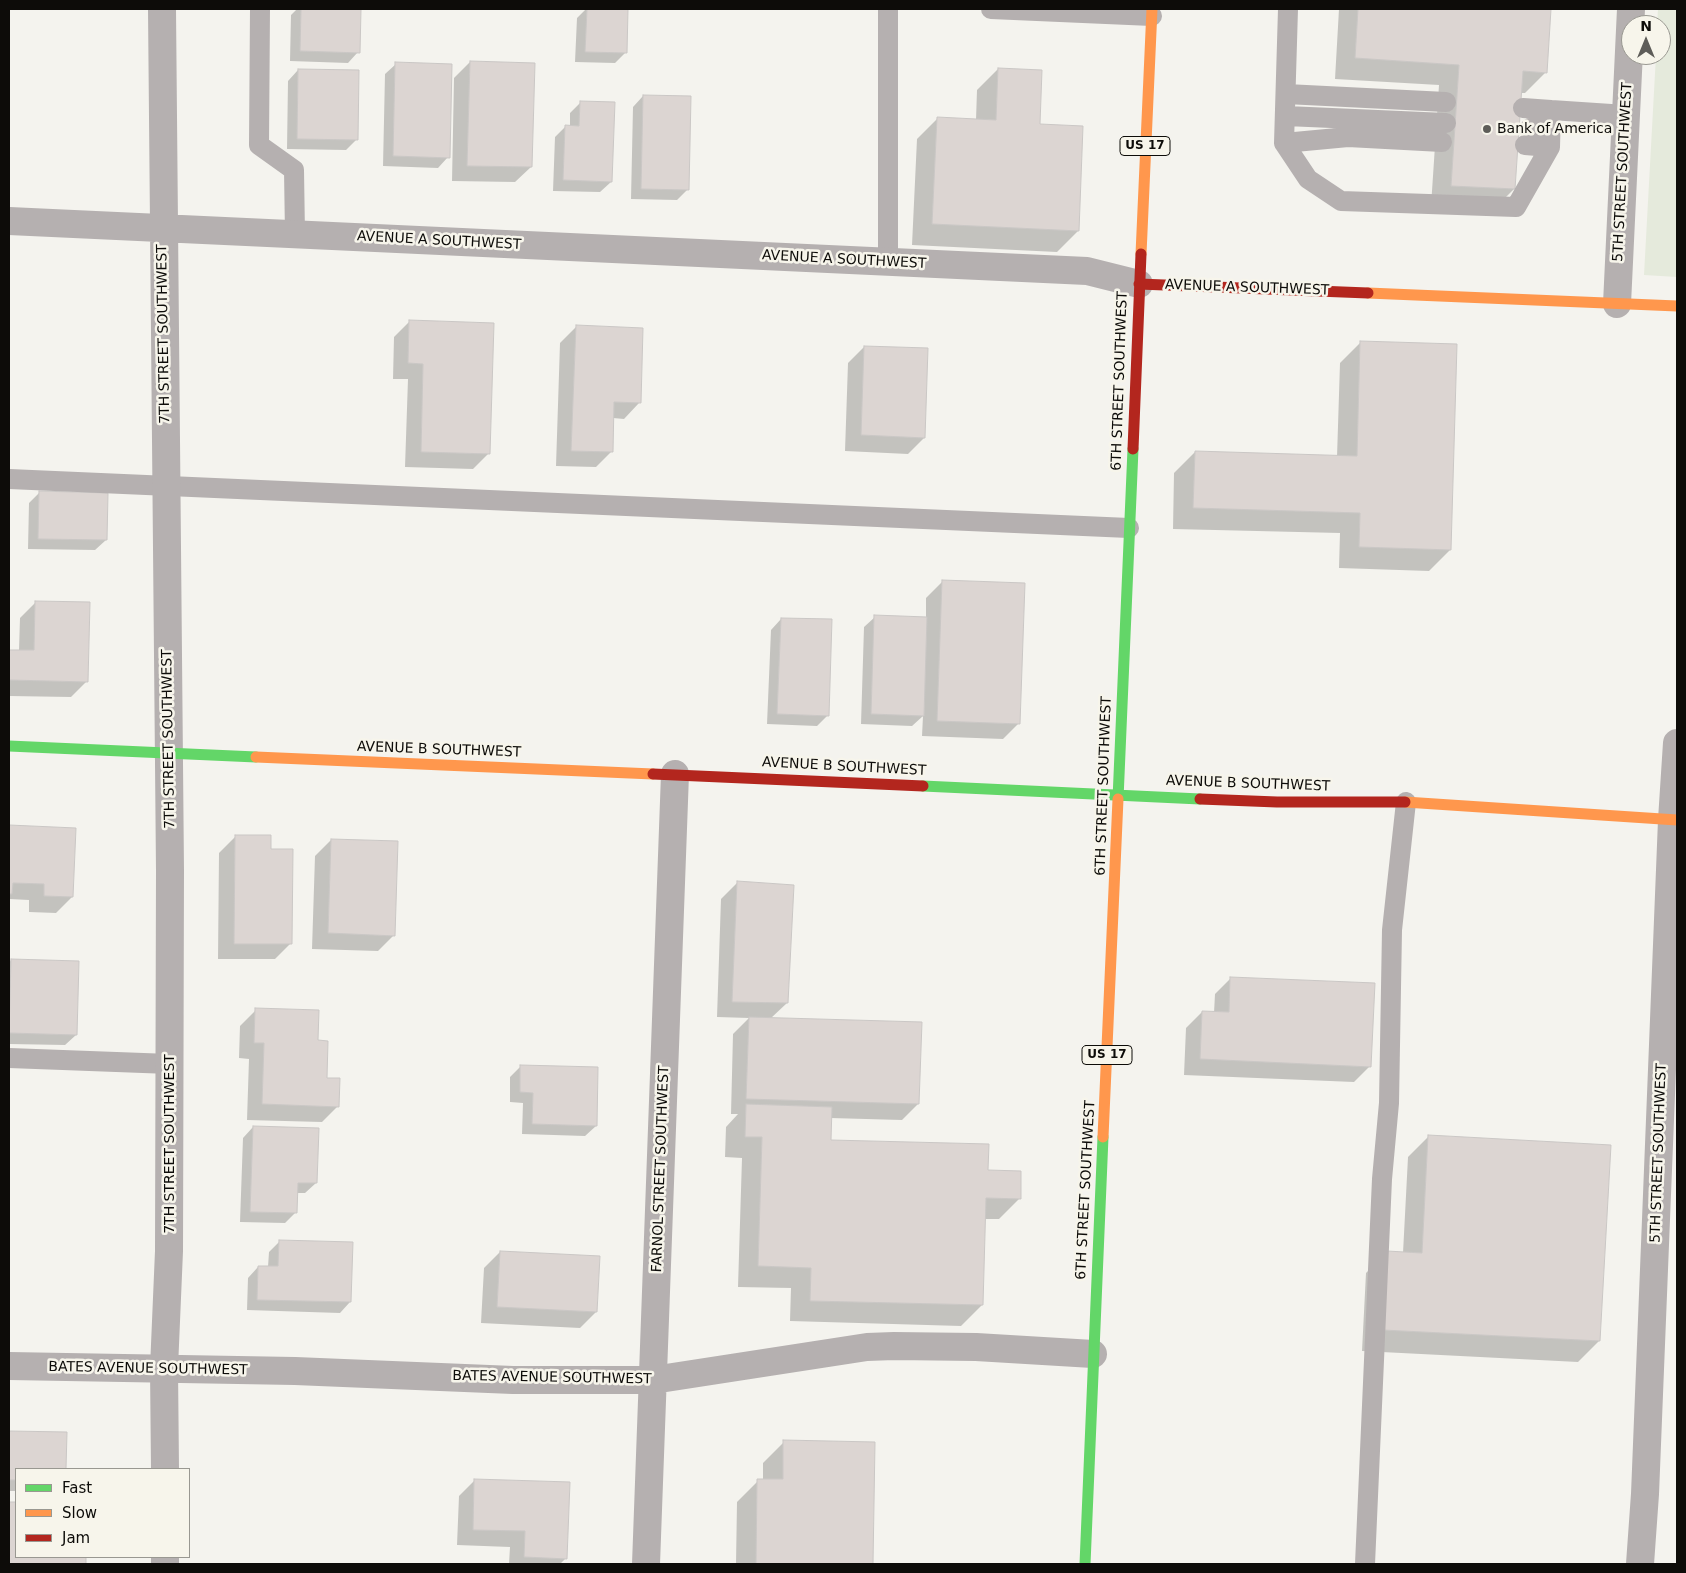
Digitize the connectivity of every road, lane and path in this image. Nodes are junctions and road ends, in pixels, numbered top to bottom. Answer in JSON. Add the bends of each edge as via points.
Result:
{"nodes":[{"id":1,"x":162,"y":9,"type":"edge"},
{"id":2,"x":260,"y":9,"type":"edge"},
{"id":3,"x":888,"y":9,"type":"edge"},
{"id":4,"x":991,"y":9,"type":"edge"},
{"id":5,"x":1288,"y":9,"type":"edge"},
{"id":6,"x":1631,"y":9,"type":"edge"},
{"id":7,"x":1055,"y":10,"type":"edge"},
{"id":8,"x":1152,"y":12,"type":"edge"},
{"id":9,"x":1286,"y":94,"type":"junction"},
{"id":10,"x":1446,"y":102,"type":"dead end"},
{"id":11,"x":1523,"y":108,"type":"dead end"},
{"id":12,"x":1626,"y":115,"type":"junction"},
{"id":13,"x":1286,"y":116,"type":"junction"},
{"id":14,"x":1551,"y":128,"type":"junction"},
{"id":15,"x":1527,"y":137,"type":"dead end"},
{"id":16,"x":1284,"y":143,"type":"junction"},
{"id":17,"x":9,"y":221,"type":"edge"},
{"id":18,"x":163,"y":228,"type":"junction"},
{"id":19,"x":295,"y":235,"type":"junction"},
{"id":20,"x":888,"y":263,"type":"junction"},
{"id":21,"x":1139,"y":284,"type":"junction"},
{"id":22,"x":1617,"y":304,"type":"junction"},
{"id":23,"x":1677,"y":306,"type":"edge"},
{"id":24,"x":9,"y":479,"type":"edge"},
{"id":25,"x":166,"y":484,"type":"junction"},
{"id":26,"x":1130,"y":528,"type":"junction"},
{"id":27,"x":1677,"y":743,"type":"edge"},
{"id":28,"x":9,"y":746,"type":"edge"},
{"id":29,"x":168,"y":754,"type":"junction"},
{"id":30,"x":675,"y":774,"type":"junction"},
{"id":31,"x":1119,"y":795,"type":"junction"},
{"id":32,"x":1406,"y":802,"type":"junction"},
{"id":33,"x":1675,"y":820,"type":"edge"},
{"id":34,"x":9,"y":1058,"type":"edge"},
{"id":35,"x":170,"y":1064,"type":"junction"},
{"id":36,"x":1093,"y":1354,"type":"junction"},
{"id":37,"x":9,"y":1366,"type":"edge"},
{"id":38,"x":164,"y":1368,"type":"junction"},
{"id":39,"x":653,"y":1380,"type":"junction"},
{"id":40,"x":165,"y":1468,"type":"edge"},
{"id":41,"x":646,"y":1564,"type":"edge"},
{"id":42,"x":1085,"y":1564,"type":"edge"},
{"id":43,"x":1365,"y":1564,"type":"edge"},
{"id":44,"x":1640,"y":1564,"type":"edge"}],
"edges":[{"from":1,"to":18,"type":"street","name":"7TH STREET SOUTHWEST"},
{"from":2,"to":19,"type":"lane","via":[[259,145],[294,170]]},
{"from":3,"to":20,"type":"lane"},
{"from":4,"to":7,"type":"lane"},
{"from":5,"to":9,"type":"lane"},
{"from":6,"to":12,"type":"street","name":"5TH STREET SOUTHWEST"},
{"from":7,"to":8,"type":"lane"},
{"from":8,"to":21,"type":"main road","name":"6TH STREET SOUTHWEST","number":"US 17"},
{"from":9,"to":10,"type":"lane"},
{"from":9,"to":13,"type":"lane"},
{"from":11,"to":14,"type":"lane"},
{"from":12,"to":14,"type":"lane"},
{"from":12,"to":22,"type":"street","name":"5TH STREET SOUTHWEST"},
{"from":13,"to":16,"type":"lane"},
{"from":13,"to":16,"type":"lane","via":[[1444,132]]},
{"from":14,"to":15,"type":"lane"},
{"from":14,"to":16,"type":"lane","via":[[1516,207],[1341,201],[1308,179]]},
{"from":17,"to":18,"type":"street","name":"AVENUE A SOUTHWEST"},
{"from":18,"to":19,"type":"street","name":"AVENUE A SOUTHWEST"},
{"from":18,"to":25,"type":"street","name":"7TH STREET SOUTHWEST"},
{"from":19,"to":20,"type":"street","name":"AVENUE A SOUTHWEST"},
{"from":20,"to":21,"type":"street","name":"AVENUE A SOUTHWEST","via":[[1087,271]]},
{"from":21,"to":22,"type":"main road","name":"AVENUE A SOUTHWEST"},
{"from":21,"to":26,"type":"main road","name":"6TH STREET SOUTHWEST","number":"US 17"},
{"from":22,"to":23,"type":"main road","name":"AVENUE A SOUTHWEST"},
{"from":24,"to":25,"type":"lane"},
{"from":25,"to":26,"type":"lane"},
{"from":25,"to":29,"type":"street","name":"7TH STREET SOUTHWEST"},
{"from":26,"to":31,"type":"main road","name":"6TH STREET SOUTHWEST","number":"US 17"},
{"from":27,"to":33,"type":"street","name":"5TH STREET SOUTHWEST"},
{"from":28,"to":29,"type":"main road","name":"AVENUE B SOUTHWEST"},
{"from":29,"to":30,"type":"main road","name":"AVENUE B SOUTHWEST"},
{"from":29,"to":35,"type":"street","name":"7TH STREET SOUTHWEST"},
{"from":30,"to":31,"type":"main road","name":"AVENUE B SOUTHWEST"},
{"from":30,"to":39,"type":"street","name":"FARNOL STREET SOUTHWEST"},
{"from":31,"to":32,"type":"main road","name":"AVENUE B SOUTHWEST","via":[[1277,802]]},
{"from":31,"to":36,"type":"main road","name":"6TH STREET SOUTHWEST","number":"US 17"},
{"from":32,"to":33,"type":"main road","name":"AVENUE B SOUTHWEST"},
{"from":32,"to":43,"type":"lane","via":[[1392,930],[1389,1103],[1382,1179]]},
{"from":33,"to":44,"type":"street","name":"5TH STREET SOUTHWEST"},
{"from":34,"to":35,"type":"lane"},
{"from":35,"to":38,"type":"street","name":"7TH STREET SOUTHWEST","via":[[170,1251]]},
{"from":36,"to":39,"type":"street","name":"BATES AVENUE SOUTHWEST","via":[[976,1347],[867,1347]]},
{"from":36,"to":42,"type":"main road","name":"6TH STREET SOUTHWEST","number":"US 17"},
{"from":37,"to":38,"type":"street","name":"BATES AVENUE SOUTHWEST"},
{"from":38,"to":39,"type":"street","name":"BATES AVENUE SOUTHWEST","via":[[513,1380]]},
{"from":38,"to":40,"type":"street","name":"7TH STREET SOUTHWEST"},
{"from":39,"to":41,"type":"street","name":"FARNOL STREET SOUTHWEST"}]}
